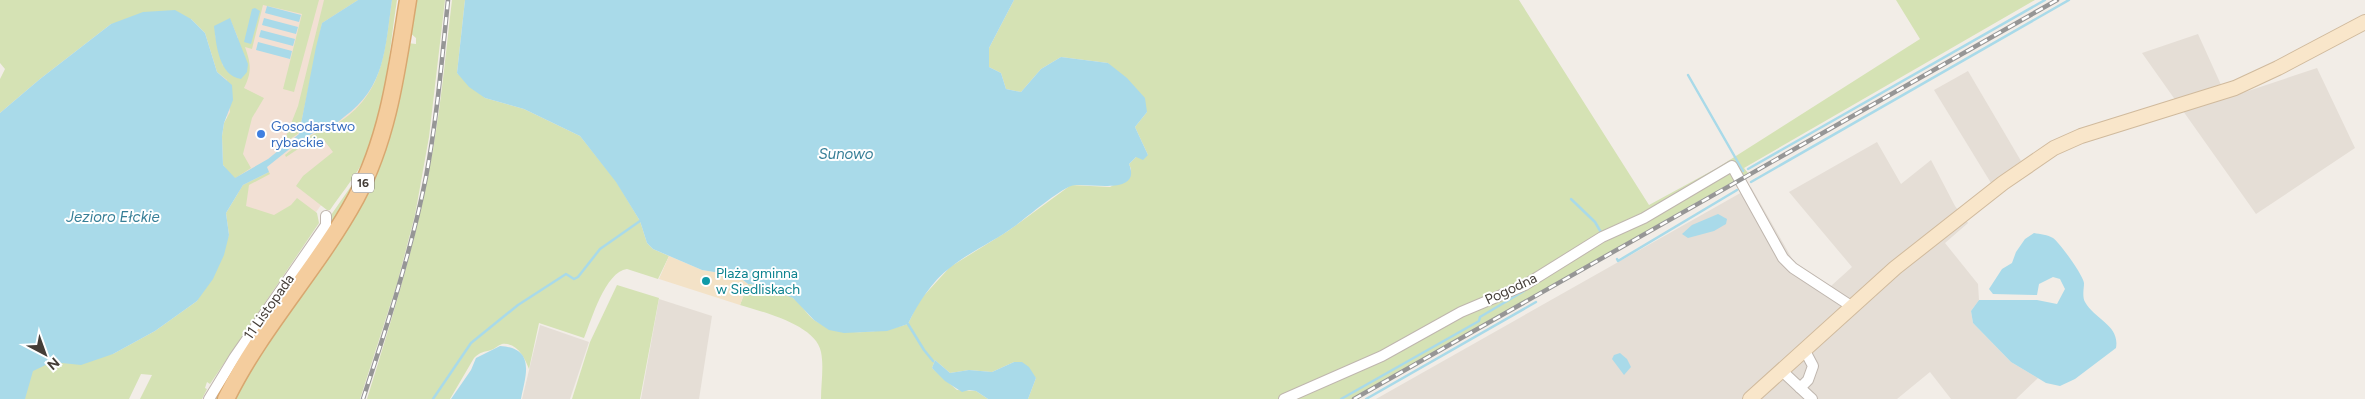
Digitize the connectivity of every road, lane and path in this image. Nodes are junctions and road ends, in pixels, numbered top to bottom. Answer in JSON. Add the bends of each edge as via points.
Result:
{"nodes":[{"id":1,"x":408,"y":0,"type":"edge"},
{"id":2,"x":2365,"y":22,"type":"edge"},
{"id":3,"x":326,"y":216,"type":"dead end"},
{"id":4,"x":1851,"y":306,"type":"junction"},
{"id":5,"x":1804,"y":349,"type":"junction"},
{"id":6,"x":1782,"y":371,"type":"junction"},
{"id":7,"x":1800,"y":388,"type":"junction"},
{"id":8,"x":209,"y":399,"type":"edge"},
{"id":9,"x":226,"y":399,"type":"edge"},
{"id":10,"x":1284,"y":399,"type":"edge"},
{"id":11,"x":1750,"y":399,"type":"edge"},
{"id":12,"x":1812,"y":399,"type":"edge"}],
"edges":[{"from":1,"to":9,"type":"main road","number":"16","via":[[386,119],[361,187],[338,228],[252,352]]},
{"from":2,"to":4,"type":"main road","via":[[2235,88],[2081,136],[2054,148],[2003,183]]},
{"from":3,"to":8,"type":"street","name":"11 Listopada","via":[[326,225]]},
{"from":4,"to":5,"type":"main road"},
{"from":4,"to":10,"type":"street","name":"Pogodna","via":[[1783,258],[1732,166],[1644,218],[1602,237],[1525,285],[1461,312],[1382,356]]},
{"from":5,"to":6,"type":"main road"},
{"from":5,"to":7,"type":"street","via":[[1813,366],[1808,380]]},
{"from":6,"to":7,"type":"street"},
{"from":6,"to":11,"type":"main road"},
{"from":7,"to":12,"type":"street"}]}
